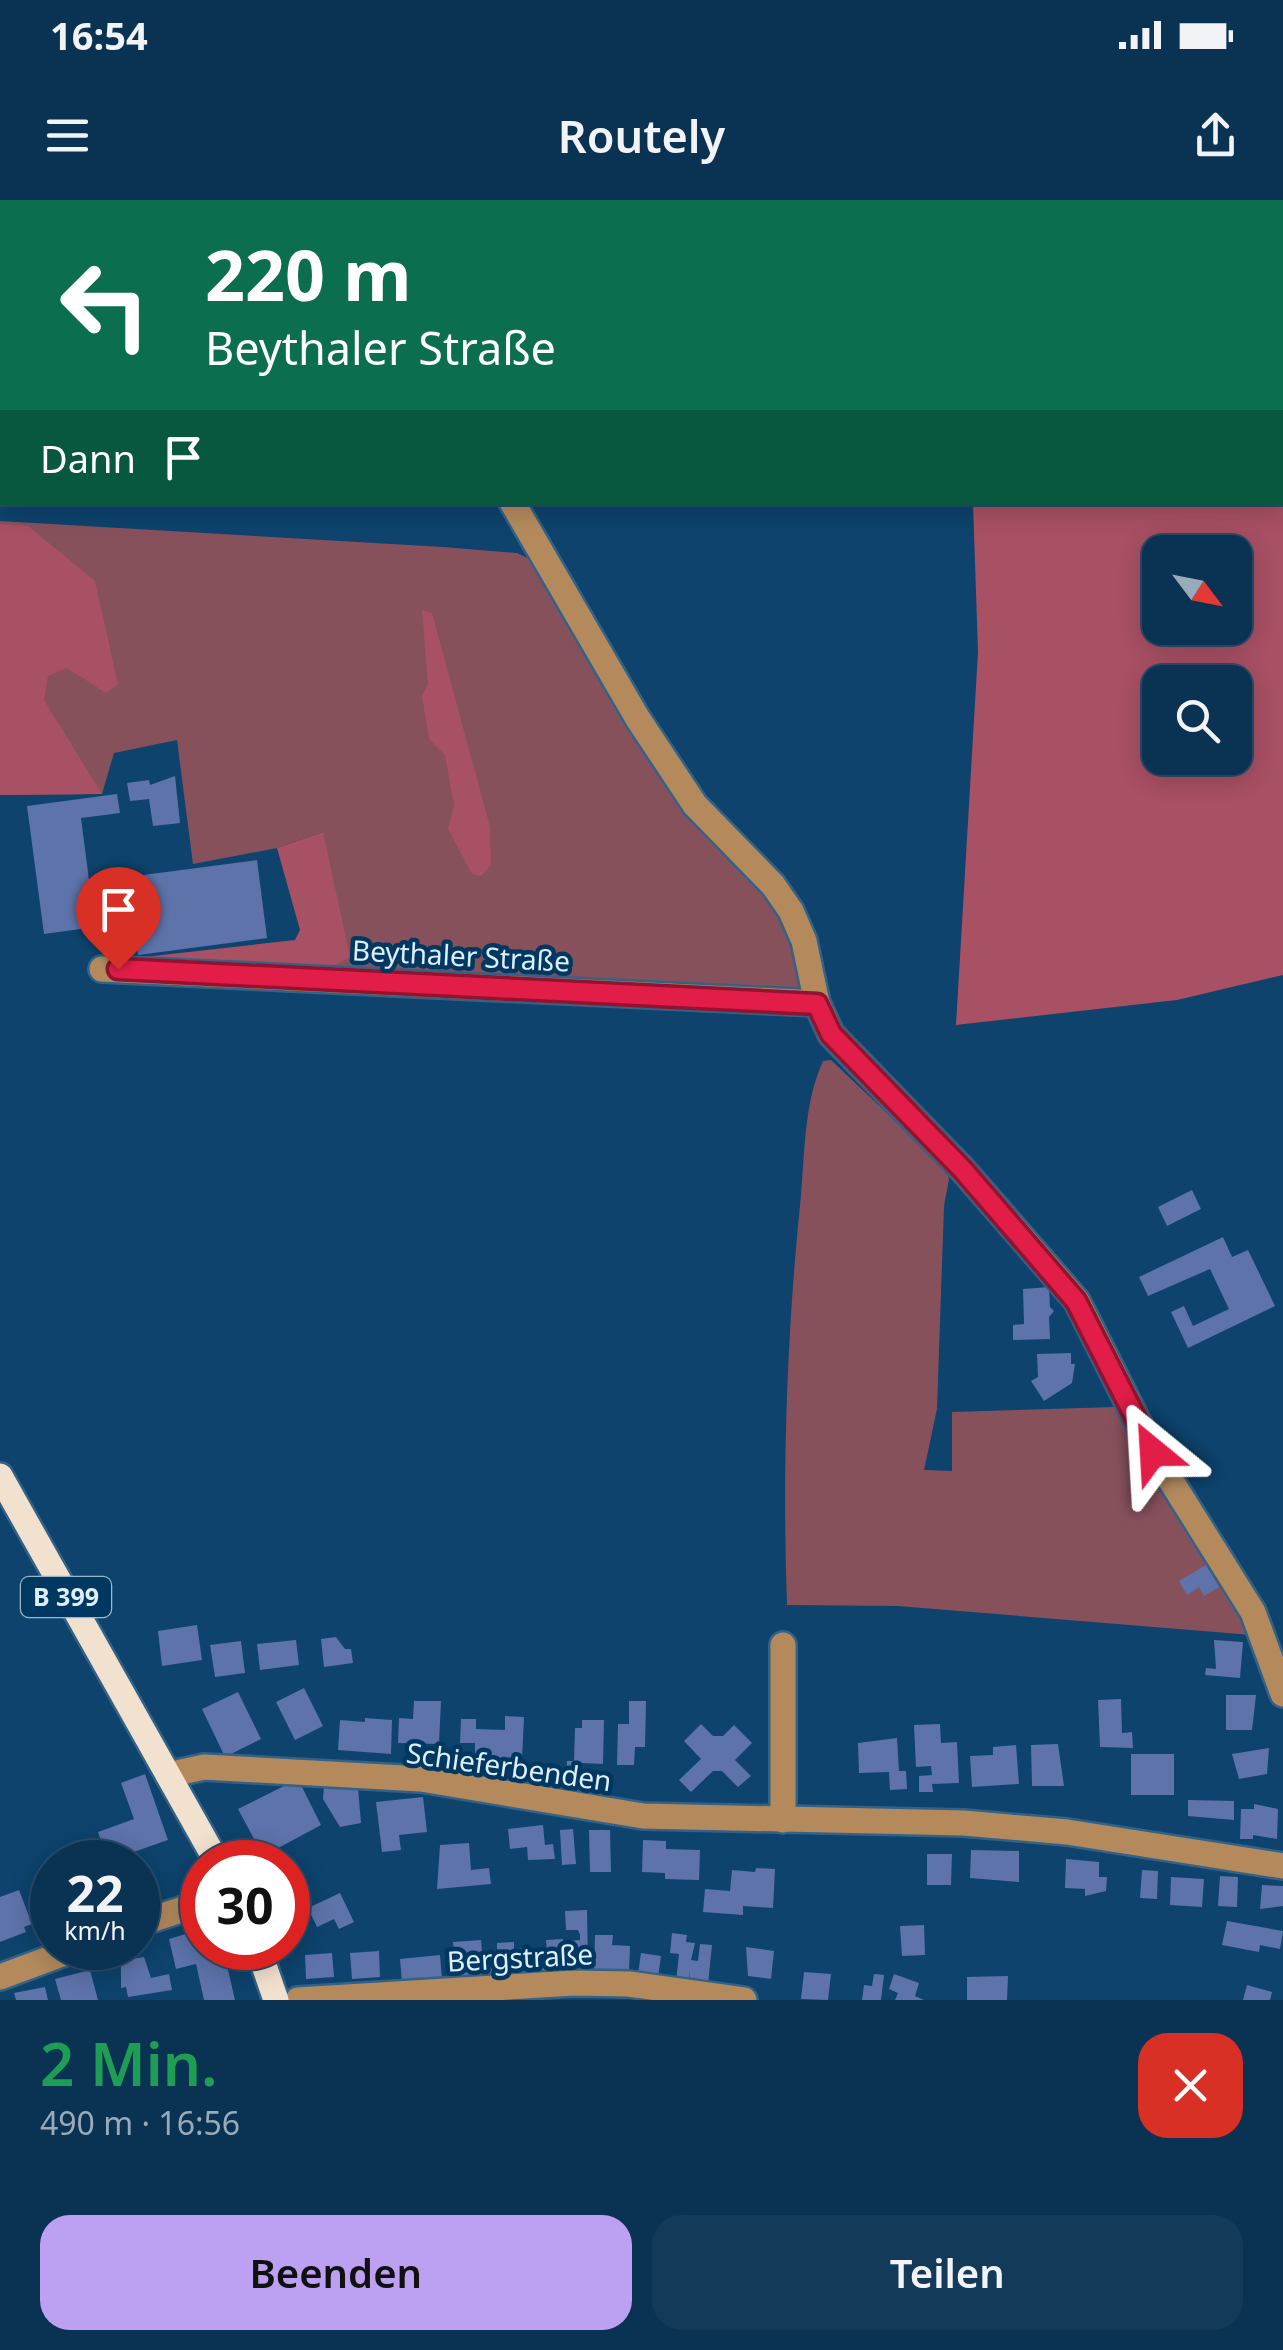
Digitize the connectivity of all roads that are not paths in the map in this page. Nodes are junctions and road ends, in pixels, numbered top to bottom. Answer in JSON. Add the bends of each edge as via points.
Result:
{"nodes":[{"id":1,"x":514,"y":505,"type":"edge"},
{"id":2,"x":102,"y":969,"type":"dead end"},
{"id":3,"x":817,"y":1004,"type":"junction"},
{"id":4,"x":0,"y":1476,"type":"edge"},
{"id":5,"x":783,"y":1645,"type":"dead end"},
{"id":6,"x":1283,"y":1694,"type":"edge"},
{"id":7,"x":168,"y":1775,"type":"junction"},
{"id":8,"x":783,"y":1820,"type":"junction"},
{"id":9,"x":205,"y":1840,"type":"edge"},
{"id":10,"x":1283,"y":1866,"type":"edge"},
{"id":11,"x":30,"y":1966,"type":"edge"},
{"id":12,"x":266,"y":1970,"type":"edge"},
{"id":13,"x":0,"y":1977,"type":"edge"},
{"id":14,"x":688,"y":1996,"type":"edge"},
{"id":15,"x":276,"y":2000,"type":"edge"},
{"id":16,"x":298,"y":2000,"type":"edge"},
{"id":17,"x":744,"y":2000,"type":"edge"}],
"edges":[{"from":1,"to":3,"type":"street","via":[[695,805],[791,911]]},
{"from":2,"to":3,"type":"street","name":"Beythaler Straße"},
{"from":3,"to":6,"type":"street","via":[[831,1034],[963,1170],[1076,1301],[1153,1452],[1253,1612]]},
{"from":4,"to":7,"type":"main road","number":"B 399"},
{"from":5,"to":8,"type":"street"},
{"from":7,"to":8,"type":"street","name":"Schieferbenden","via":[[204,1767],[412,1779],[613,1813]]},
{"from":7,"to":9,"type":"main road","number":"B 399"},
{"from":8,"to":10,"type":"street","name":"Schieferbenden","via":[[1067,1832]]},
{"from":11,"to":13,"type":"street"},
{"from":12,"to":15,"type":"main road"},
{"from":14,"to":16,"type":"street","name":"Bergstraße","via":[[574,1983]]},
{"from":14,"to":17,"type":"street","name":"Bergstraße"}]}
